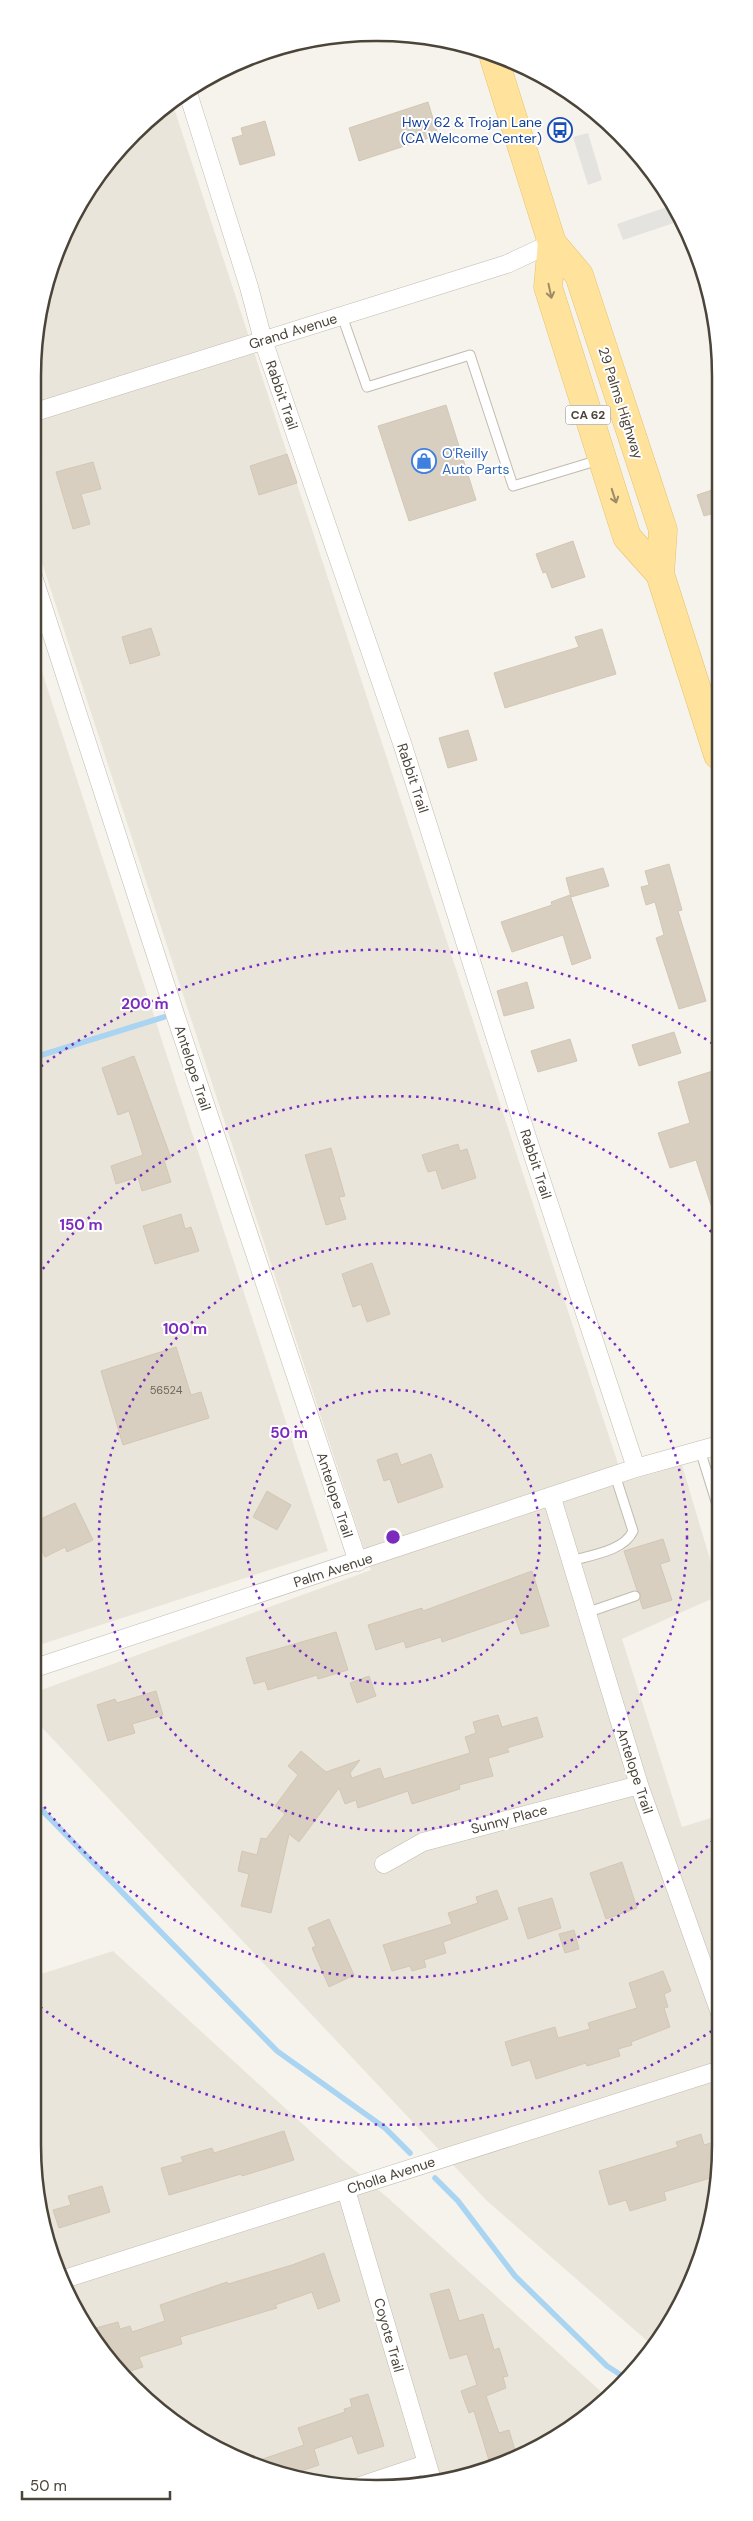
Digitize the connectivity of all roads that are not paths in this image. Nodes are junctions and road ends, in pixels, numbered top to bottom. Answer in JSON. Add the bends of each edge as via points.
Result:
{"nodes":[{"id":1,"x":496,"y":63,"type":"edge"},
{"id":2,"x":190,"y":98,"type":"edge"},
{"id":3,"x":552,"y":243,"type":"junction"},
{"id":4,"x":342,"y":316,"type":"junction"},
{"id":5,"x":263,"y":340,"type":"junction"},
{"id":6,"x":41,"y":410,"type":"edge"},
{"id":7,"x":602,"y":460,"type":"junction"},
{"id":8,"x":660,"y":574,"type":"junction"},
{"id":9,"x":41,"y":600,"type":"edge"},
{"id":10,"x":712,"y":736,"type":"edge"},
{"id":11,"x":712,"y":1447,"type":"edge"},
{"id":12,"x":700,"y":1450,"type":"junction"},
{"id":13,"x":636,"y":1468,"type":"junction"},
{"id":14,"x":615,"y":1476,"type":"junction"},
{"id":15,"x":712,"y":1487,"type":"edge"},
{"id":16,"x":552,"y":1498,"type":"junction"},
{"id":17,"x":571,"y":1561,"type":"junction"},
{"id":18,"x":358,"y":1562,"type":"junction"},
{"id":19,"x":635,"y":1596,"type":"dead end"},
{"id":20,"x":586,"y":1612,"type":"junction"},
{"id":21,"x":41,"y":1666,"type":"edge"},
{"id":22,"x":639,"y":1785,"type":"junction"},
{"id":23,"x":384,"y":1864,"type":"dead end"},
{"id":24,"x":712,"y":1990,"type":"edge"},
{"id":25,"x":712,"y":2073,"type":"edge"},
{"id":26,"x":346,"y":2190,"type":"junction"},
{"id":27,"x":69,"y":2277,"type":"edge"},
{"id":28,"x":429,"y":2472,"type":"edge"},
{"id":29,"x":397,"y":2479,"type":"edge"}],
"edges":[{"from":1,"to":3,"type":"main road","name":"29 Palms Highway","number":"CA 62"},
{"from":2,"to":5,"type":"street","name":"Rabbit Trail"},
{"from":3,"to":4,"type":"street","name":"Grand Avenue","via":[[507,264]]},
{"from":3,"to":7,"type":"main road","name":"29 Palms Highway","number":"CA 62","one_way":true,"via":[[548,287]]},
{"from":3,"to":8,"type":"main road","name":"29 Palms Highway","number":"CA 62","via":[[579,275],[663,530]]},
{"from":4,"to":5,"type":"street","name":"Grand Avenue"},
{"from":4,"to":7,"type":"lane","via":[[367,387],[470,355],[513,486]]},
{"from":5,"to":6,"type":"street","name":"Grand Avenue"},
{"from":5,"to":13,"type":"street","name":"Rabbit Trail","via":[[402,743]]},
{"from":7,"to":8,"type":"main road","name":"29 Palms Highway","number":"CA 62","one_way":true,"via":[[626,537]]},
{"from":8,"to":10,"type":"main road","name":"29 Palms Highway","number":"CA 62"},
{"from":9,"to":18,"type":"street","name":"Antelope Trail"},
{"from":11,"to":12,"type":"street","name":"Palm Avenue"},
{"from":12,"to":13,"type":"street","name":"Palm Avenue"},
{"from":12,"to":15,"type":"lane"},
{"from":13,"to":14,"type":"street","name":"Palm Avenue"},
{"from":14,"to":16,"type":"street","name":"Palm Avenue"},
{"from":14,"to":17,"type":"lane","via":[[633,1531],[629,1540]]},
{"from":16,"to":17,"type":"street","name":"Antelope Trail"},
{"from":16,"to":18,"type":"street","name":"Palm Avenue"},
{"from":17,"to":20,"type":"street","name":"Antelope Trail"},
{"from":18,"to":21,"type":"street","name":"Palm Avenue"},
{"from":19,"to":20,"type":"lane"},
{"from":20,"to":22,"type":"street","name":"Antelope Trail"},
{"from":22,"to":23,"type":"street","name":"Sunny Place","via":[[423,1842]]},
{"from":22,"to":24,"type":"street","name":"Antelope Trail"},
{"from":25,"to":26,"type":"street","name":"Cholla Avenue"},
{"from":26,"to":27,"type":"street","name":"Cholla Avenue"},
{"from":26,"to":28,"type":"street","name":"Coyote Trail"},
{"from":28,"to":29,"type":"street"}]}
